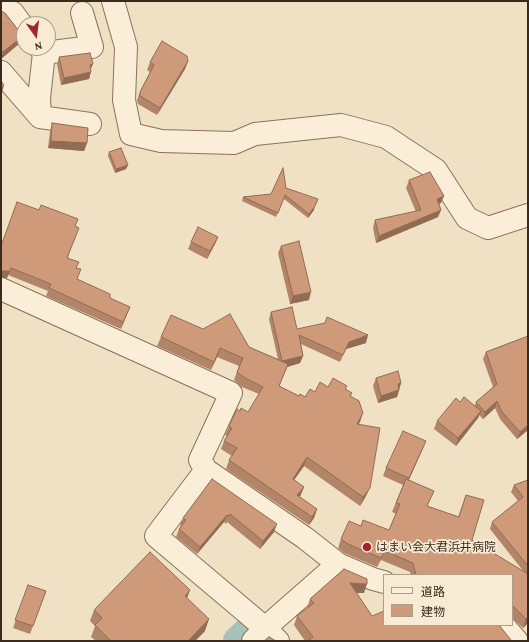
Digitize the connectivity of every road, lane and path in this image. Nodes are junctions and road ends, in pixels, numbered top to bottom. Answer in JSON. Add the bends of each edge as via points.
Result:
{"nodes":[{"id":1,"x":113,"y":1,"type":"edge"},
{"id":2,"x":1,"y":6,"type":"edge"},
{"id":3,"x":82,"y":13,"type":"dead end"},
{"id":4,"x":16,"y":17,"type":"edge"},
{"id":5,"x":56,"y":50,"type":"edge"},
{"id":6,"x":42,"y":56,"type":"edge"},
{"id":7,"x":1,"y":72,"type":"edge"},
{"id":8,"x":40,"y":117,"type":"junction"},
{"id":9,"x":90,"y":124,"type":"dead end"},
{"id":10,"x":528,"y":216,"type":"edge"},
{"id":11,"x":1,"y":289,"type":"edge"},
{"id":12,"x":206,"y":470,"type":"junction"},
{"id":13,"x":338,"y":564,"type":"junction"},
{"id":14,"x":383,"y":582,"type":"edge"},
{"id":15,"x":505,"y":626,"type":"edge"},
{"id":16,"x":265,"y":637,"type":"edge"},
{"id":17,"x":517,"y":641,"type":"edge"}],
"edges":[{"from":1,"to":10,"type":"street","via":[[126,47],[124,100],[131,134],[161,141],[234,143],[255,134],[341,125],[386,137],[436,170],[466,218],[488,228]]},
{"from":2,"to":4,"type":"street"},
{"from":3,"to":5,"type":"street","via":[[92,48]]},
{"from":6,"to":8,"type":"street","via":[[38,98]]},
{"from":7,"to":8,"type":"street"},
{"from":8,"to":9,"type":"street"},
{"from":11,"to":12,"type":"street","via":[[231,393],[200,460]]},
{"from":12,"to":13,"type":"street","via":[[305,538]]},
{"from":12,"to":16,"type":"street","via":[[156,536]]},
{"from":13,"to":14,"type":"street"},
{"from":13,"to":16,"type":"street"},
{"from":15,"to":17,"type":"street"}]}
